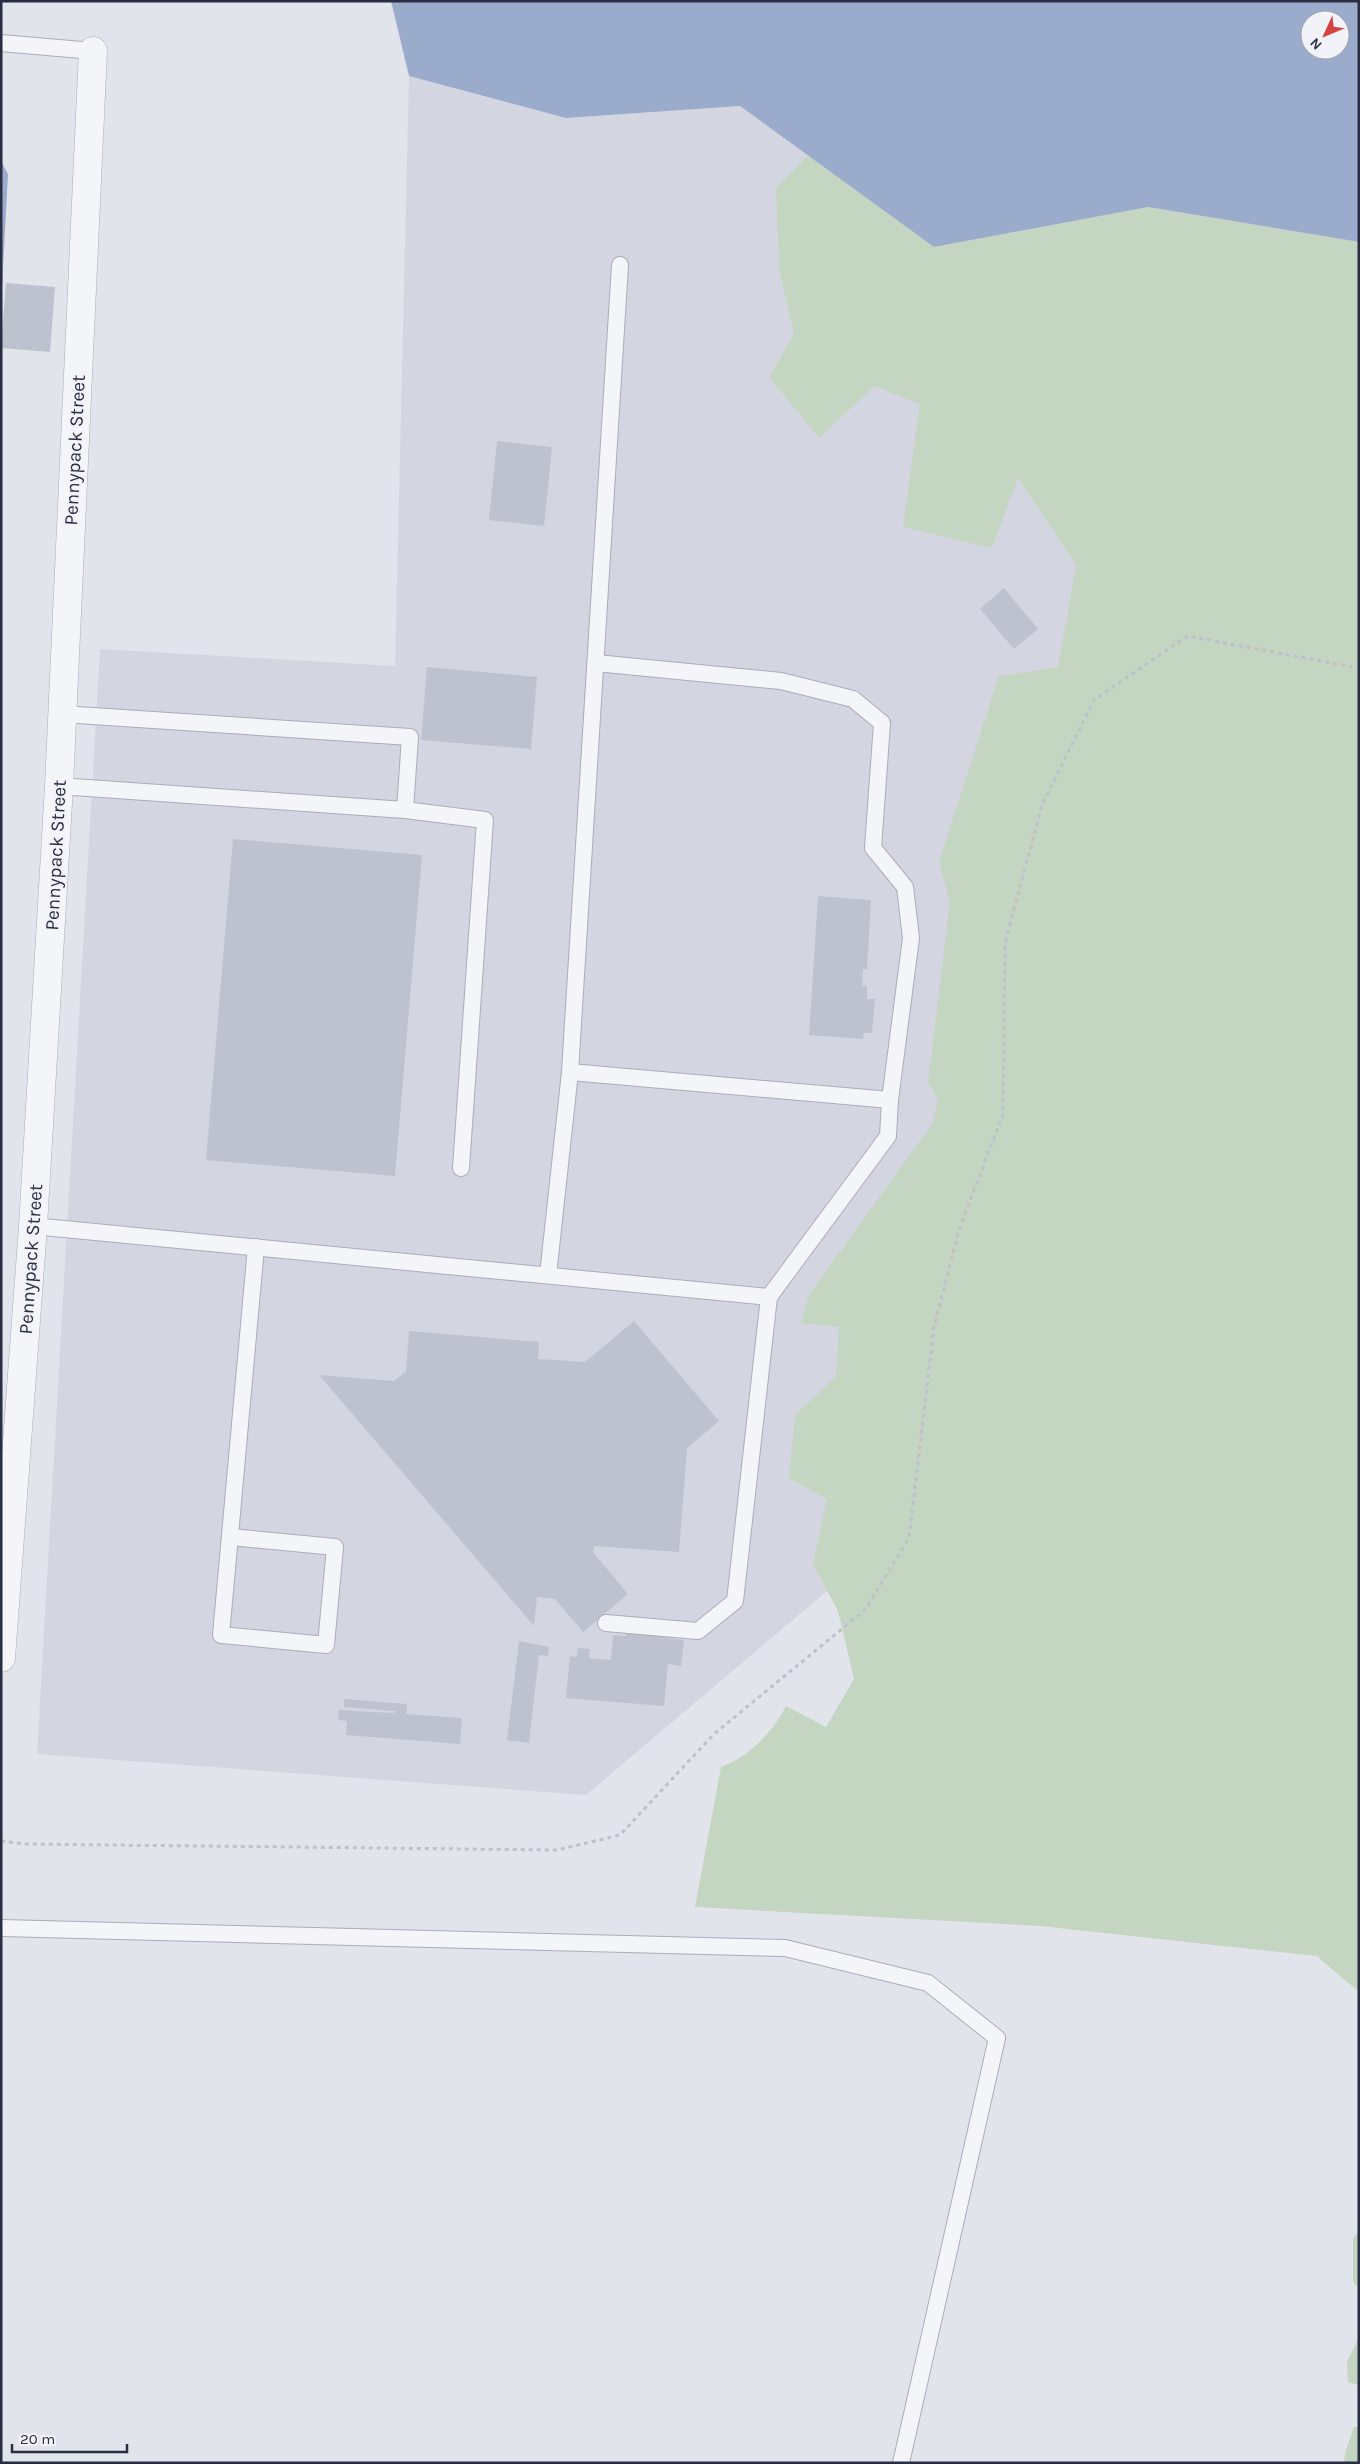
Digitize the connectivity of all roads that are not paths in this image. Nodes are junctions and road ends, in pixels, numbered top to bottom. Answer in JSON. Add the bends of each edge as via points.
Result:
{"nodes":[{"id":1,"x":1,"y":43,"type":"edge"},
{"id":2,"x":93,"y":51,"type":"joint"},
{"id":3,"x":620,"y":265,"type":"dead end"},
{"id":4,"x":596,"y":663,"type":"junction"},
{"id":5,"x":62,"y":714,"type":"junction"},
{"id":6,"x":59,"y":786,"type":"junction"},
{"id":7,"x":406,"y":810,"type":"junction"},
{"id":8,"x":570,"y":1072,"type":"junction"},
{"id":9,"x":890,"y":1100,"type":"junction"},
{"id":10,"x":461,"y":1168,"type":"dead end"},
{"id":11,"x":33,"y":1226,"type":"junction"},
{"id":12,"x":256,"y":1248,"type":"junction"},
{"id":13,"x":548,"y":1276,"type":"junction"},
{"id":14,"x":769,"y":1297,"type":"junction"},
{"id":15,"x":230,"y":1538,"type":"junction"},
{"id":16,"x":606,"y":1622,"type":"dead end"},
{"id":17,"x":1,"y":1658,"type":"edge"},
{"id":18,"x":1,"y":1928,"type":"edge"},
{"id":19,"x":901,"y":2463,"type":"edge"}],
"edges":[{"from":1,"to":2,"type":"lane"},
{"from":2,"to":5,"type":"street","name":"Pennypack Street"},
{"from":3,"to":4,"type":"lane"},
{"from":4,"to":8,"type":"lane"},
{"from":4,"to":9,"type":"lane","via":[[781,681],[853,699],[882,723],[873,848],[905,887],[911,938]]},
{"from":5,"to":6,"type":"street","name":"Pennypack Street"},
{"from":5,"to":7,"type":"lane","via":[[410,737]]},
{"from":6,"to":7,"type":"lane"},
{"from":6,"to":11,"type":"street","name":"Pennypack Street"},
{"from":7,"to":10,"type":"lane","via":[[485,820]]},
{"from":8,"to":9,"type":"lane"},
{"from":8,"to":13,"type":"lane"},
{"from":9,"to":14,"type":"lane","via":[[888,1136]]},
{"from":11,"to":12,"type":"lane"},
{"from":11,"to":17,"type":"street","name":"Pennypack Street"},
{"from":12,"to":13,"type":"lane"},
{"from":12,"to":15,"type":"lane"},
{"from":13,"to":14,"type":"lane"},
{"from":14,"to":16,"type":"lane","via":[[735,1600],[698,1630]]},
{"from":15,"to":15,"type":"lane","via":[[222,1636],[326,1645],[335,1547]]},
{"from":18,"to":19,"type":"lane","via":[[785,1948],[928,1983],[997,2038]]}]}
